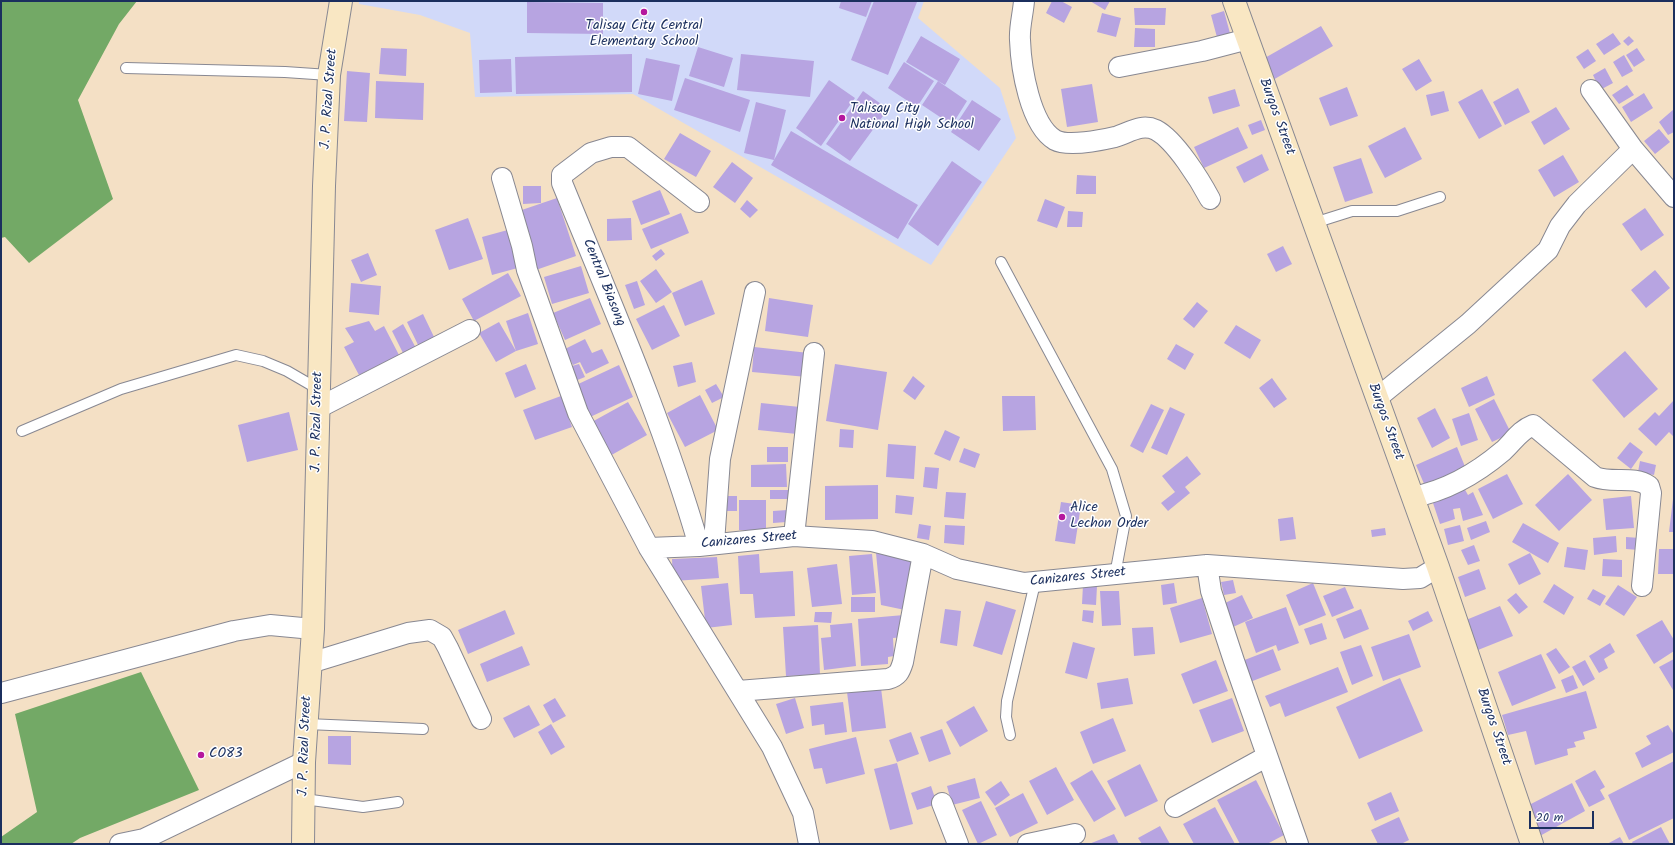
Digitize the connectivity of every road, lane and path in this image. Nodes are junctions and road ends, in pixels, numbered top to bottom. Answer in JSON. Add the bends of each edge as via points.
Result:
{"nodes":[{"id":1,"x":341,"y":1,"type":"edge"},
{"id":2,"x":1024,"y":1,"type":"edge"},
{"id":3,"x":1234,"y":1,"type":"edge"},
{"id":4,"x":1248,"y":39,"type":"junction"},
{"id":5,"x":1119,"y":67,"type":"dead end"},
{"id":6,"x":126,"y":68,"type":"dead end"},
{"id":7,"x":329,"y":75,"type":"junction"},
{"id":8,"x":1591,"y":90,"type":"dead end"},
{"id":9,"x":1633,"y":149,"type":"junction"},
{"id":10,"x":502,"y":178,"type":"dead end"},
{"id":11,"x":1440,"y":197,"type":"dead end"},
{"id":12,"x":1674,"y":197,"type":"edge"},
{"id":13,"x":1210,"y":199,"type":"dead end"},
{"id":14,"x":699,"y":202,"type":"dead end"},
{"id":15,"x":1314,"y":223,"type":"junction"},
{"id":16,"x":1001,"y":262,"type":"dead end"},
{"id":17,"x":755,"y":292,"type":"dead end"},
{"id":18,"x":470,"y":330,"type":"dead end"},
{"id":19,"x":814,"y":353,"type":"dead end"},
{"id":20,"x":1377,"y":398,"type":"junction"},
{"id":21,"x":318,"y":399,"type":"junction"},
{"id":22,"x":22,"y":431,"type":"dead end"},
{"id":23,"x":1413,"y":497,"type":"junction"},
{"id":24,"x":794,"y":536,"type":"junction"},
{"id":25,"x":706,"y":544,"type":"junction"},
{"id":26,"x":649,"y":548,"type":"junction"},
{"id":27,"x":923,"y":554,"type":"junction"},
{"id":28,"x":1207,"y":565,"type":"junction"},
{"id":29,"x":1438,"y":567,"type":"junction"},
{"id":30,"x":1115,"y":574,"type":"junction"},
{"id":31,"x":1036,"y":583,"type":"junction"},
{"id":32,"x":1642,"y":586,"type":"dead end"},
{"id":33,"x":313,"y":629,"type":"junction"},
{"id":34,"x":310,"y":663,"type":"junction"},
{"id":35,"x":738,"y":691,"type":"junction"},
{"id":36,"x":1,"y":693,"type":"edge"},
{"id":37,"x":481,"y":719,"type":"dead end"},
{"id":38,"x":307,"y":724,"type":"junction"},
{"id":39,"x":423,"y":729,"type":"dead end"},
{"id":40,"x":1010,"y":735,"type":"dead end"},
{"id":41,"x":1266,"y":757,"type":"junction"},
{"id":42,"x":304,"y":762,"type":"junction"},
{"id":43,"x":304,"y":799,"type":"junction"},
{"id":44,"x":398,"y":802,"type":"dead end"},
{"id":45,"x":942,"y":803,"type":"dead end"},
{"id":46,"x":1175,"y":807,"type":"dead end"},
{"id":47,"x":1075,"y":834,"type":"dead end"},
{"id":48,"x":120,"y":844,"type":"edge"},
{"id":49,"x":303,"y":844,"type":"edge"},
{"id":50,"x":809,"y":844,"type":"edge"},
{"id":51,"x":958,"y":844,"type":"edge"},
{"id":52,"x":1028,"y":844,"type":"edge"},
{"id":53,"x":1298,"y":844,"type":"edge"},
{"id":54,"x":1532,"y":844,"type":"edge"}],
"edges":[{"from":1,"to":7,"type":"street","name":"J. P. Rizal Street"},
{"from":2,"to":13,"type":"street","via":[[1019,39],[1022,62],[1033,110],[1042,129],[1056,140],[1074,143],[1116,137],[1137,128],[1155,130],[1166,138],[1189,164]]},
{"from":3,"to":4,"type":"street","name":"Burgos Street"},
{"from":4,"to":5,"type":"street"},
{"from":4,"to":15,"type":"street","name":"Burgos Street"},
{"from":6,"to":7,"type":"lane"},
{"from":7,"to":21,"type":"street","name":"J. P. Rizal Street"},
{"from":8,"to":9,"type":"street"},
{"from":9,"to":12,"type":"street"},
{"from":9,"to":20,"type":"street","via":[[1577,204],[1560,226],[1548,250],[1468,324]]},
{"from":10,"to":26,"type":"street","via":[[527,270],[578,413]]},
{"from":11,"to":15,"type":"lane","via":[[1397,212],[1352,210]]},
{"from":14,"to":25,"type":"street","name":"Central Biasong","via":[[628,147],[611,147],[591,153],[562,175],[562,183],[652,403],[682,489]]},
{"from":15,"to":20,"type":"street","name":"Burgos Street"},
{"from":16,"to":30,"type":"lane","via":[[1112,469],[1126,516]]},
{"from":17,"to":25,"type":"street","via":[[720,459]]},
{"from":18,"to":21,"type":"street"},
{"from":19,"to":24,"type":"street"},
{"from":20,"to":23,"type":"street","name":"Burgos Street"},
{"from":21,"to":22,"type":"lane","via":[[287,371],[263,360],[236,355],[121,389]]},
{"from":21,"to":33,"type":"street","name":"J. P. Rizal Street"},
{"from":23,"to":29,"type":"street","name":"Burgos Street"},
{"from":23,"to":32,"type":"street","via":[[1433,493],[1475,471],[1533,425],[1595,477],[1607,481],[1641,480],[1650,486]]},
{"from":24,"to":25,"type":"street","name":"Canizares Street"},
{"from":24,"to":27,"type":"street","name":"Canizares Street","via":[[872,541]]},
{"from":25,"to":26,"type":"street","name":"Canizares Street"},
{"from":26,"to":35,"type":"street"},
{"from":27,"to":31,"type":"street","name":"Canizares Street","via":[[957,569],[1024,584]]},
{"from":27,"to":35,"type":"street","via":[[903,662],[900,672],[895,677]]},
{"from":28,"to":29,"type":"street","name":"Canizares Street","via":[[1403,579],[1420,578]]},
{"from":28,"to":30,"type":"street","name":"Canizares Street"},
{"from":28,"to":41,"type":"street","via":[[1211,591]]},
{"from":29,"to":54,"type":"street","name":"Burgos Street"},
{"from":30,"to":31,"type":"street","name":"Canizares Street"},
{"from":31,"to":40,"type":"lane","via":[[1007,702],[1006,717]]},
{"from":33,"to":34,"type":"street","name":"J. P. Rizal Street"},
{"from":33,"to":36,"type":"street","via":[[270,625],[234,631]]},
{"from":34,"to":37,"type":"street","via":[[408,633],[430,630],[442,637]]},
{"from":34,"to":38,"type":"street","name":"J. P. Rizal Street"},
{"from":35,"to":50,"type":"street","via":[[779,760],[803,813]]},
{"from":38,"to":39,"type":"lane"},
{"from":38,"to":42,"type":"street","name":"J. P. Rizal Street"},
{"from":41,"to":46,"type":"street"},
{"from":41,"to":53,"type":"street"},
{"from":42,"to":43,"type":"street","name":"J. P. Rizal Street"},
{"from":42,"to":48,"type":"street","via":[[144,839]]},
{"from":43,"to":44,"type":"lane","via":[[363,807]]},
{"from":43,"to":49,"type":"street","name":"J. P. Rizal Street"},
{"from":45,"to":51,"type":"street"},
{"from":47,"to":52,"type":"street"}]}
